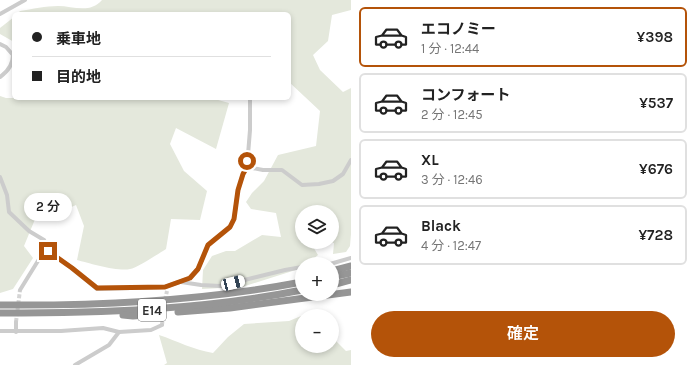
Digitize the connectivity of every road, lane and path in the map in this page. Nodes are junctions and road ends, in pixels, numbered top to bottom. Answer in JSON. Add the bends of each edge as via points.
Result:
{"nodes":[{"id":1,"x":24,"y":0,"type":"edge"},
{"id":2,"x":0,"y":14,"type":"edge"},
{"id":3,"x":0,"y":44,"type":"edge"},
{"id":4,"x":12,"y":54,"type":"edge"},
{"id":5,"x":12,"y":62,"type":"edge"},
{"id":6,"x":0,"y":77,"type":"edge"},
{"id":7,"x":250,"y":100,"type":"edge"},
{"id":8,"x":351,"y":160,"type":"edge"},
{"id":9,"x":247,"y":167,"type":"junction"},
{"id":10,"x":0,"y":177,"type":"edge"},
{"id":11,"x":48,"y":251,"type":"junction"},
{"id":12,"x":351,"y":258,"type":"edge"},
{"id":13,"x":339,"y":261,"type":"edge"},
{"id":14,"x":351,"y":266,"type":"edge"},
{"id":15,"x":295,"y":269,"type":"edge"},
{"id":16,"x":339,"y":269,"type":"edge"},
{"id":17,"x":351,"y":273,"type":"edge"},
{"id":18,"x":339,"y":276,"type":"edge"},
{"id":19,"x":351,"y":280,"type":"edge"},
{"id":20,"x":181,"y":282,"type":"junction"},
{"id":21,"x":339,"y":283,"type":"edge"},
{"id":22,"x":295,"y":284,"type":"edge"},
{"id":23,"x":20,"y":290,"type":"tunnel mouth"},
{"id":24,"x":295,"y":291,"type":"edge"},
{"id":25,"x":351,"y":292,"type":"edge"},
{"id":26,"x":351,"y":297,"type":"edge"},
{"id":27,"x":282,"y":301,"type":"junction"},
{"id":28,"x":0,"y":305,"type":"edge"},
{"id":29,"x":0,"y":313,"type":"edge"},
{"id":30,"x":99,"y":313,"type":"junction"},
{"id":31,"x":16,"y":322,"type":"tunnel mouth"},
{"id":32,"x":162,"y":325,"type":"dead end"},
{"id":33,"x":0,"y":331,"type":"edge"},
{"id":34,"x":16,"y":332,"type":"junction"},
{"id":35,"x":119,"y":332,"type":"junction"},
{"id":36,"x":75,"y":365,"type":"edge"}],
"edges":[{"from":1,"to":2,"type":"street"},
{"from":3,"to":4,"type":"street"},
{"from":5,"to":6,"type":"street"},
{"from":7,"to":9,"type":"street"},
{"from":8,"to":9,"type":"street","via":[[343,174],[332,181],[319,184],[302,185],[282,170]]},
{"from":9,"to":20,"type":"street","via":[[238,190],[234,219],[230,227],[208,245],[198,269],[190,278]]},
{"from":10,"to":11,"type":"street","via":[[6,191],[9,212],[29,231],[44,240]]},
{"from":11,"to":20,"type":"street","via":[[97,288],[166,289]]},
{"from":11,"to":23,"type":"street","via":[[41,256]]},
{"from":12,"to":13,"type":"street"},
{"from":14,"to":16,"type":"highway"},
{"from":15,"to":20,"type":"street","via":[[220,286]]},
{"from":17,"to":18,"type":"highway"},
{"from":19,"to":21,"type":"highway"},
{"from":22,"to":28,"type":"highway","number":"E14","via":[[168,300],[98,305]]},
{"from":24,"to":30,"type":"highway","number":"E14","via":[[169,309]]},
{"from":25,"to":27,"type":"highway"},
{"from":26,"to":27,"type":"highway"},
{"from":27,"to":30,"type":"highway","via":[[133,316]]},
{"from":29,"to":30,"type":"highway","number":"E14"},
{"from":31,"to":34,"type":"street"},
{"from":32,"to":35,"type":"street","via":[[151,330]]},
{"from":33,"to":34,"type":"street"},
{"from":34,"to":35,"type":"street","via":[[103,328]]},
{"from":35,"to":36,"type":"street","via":[[109,345]]}]}
